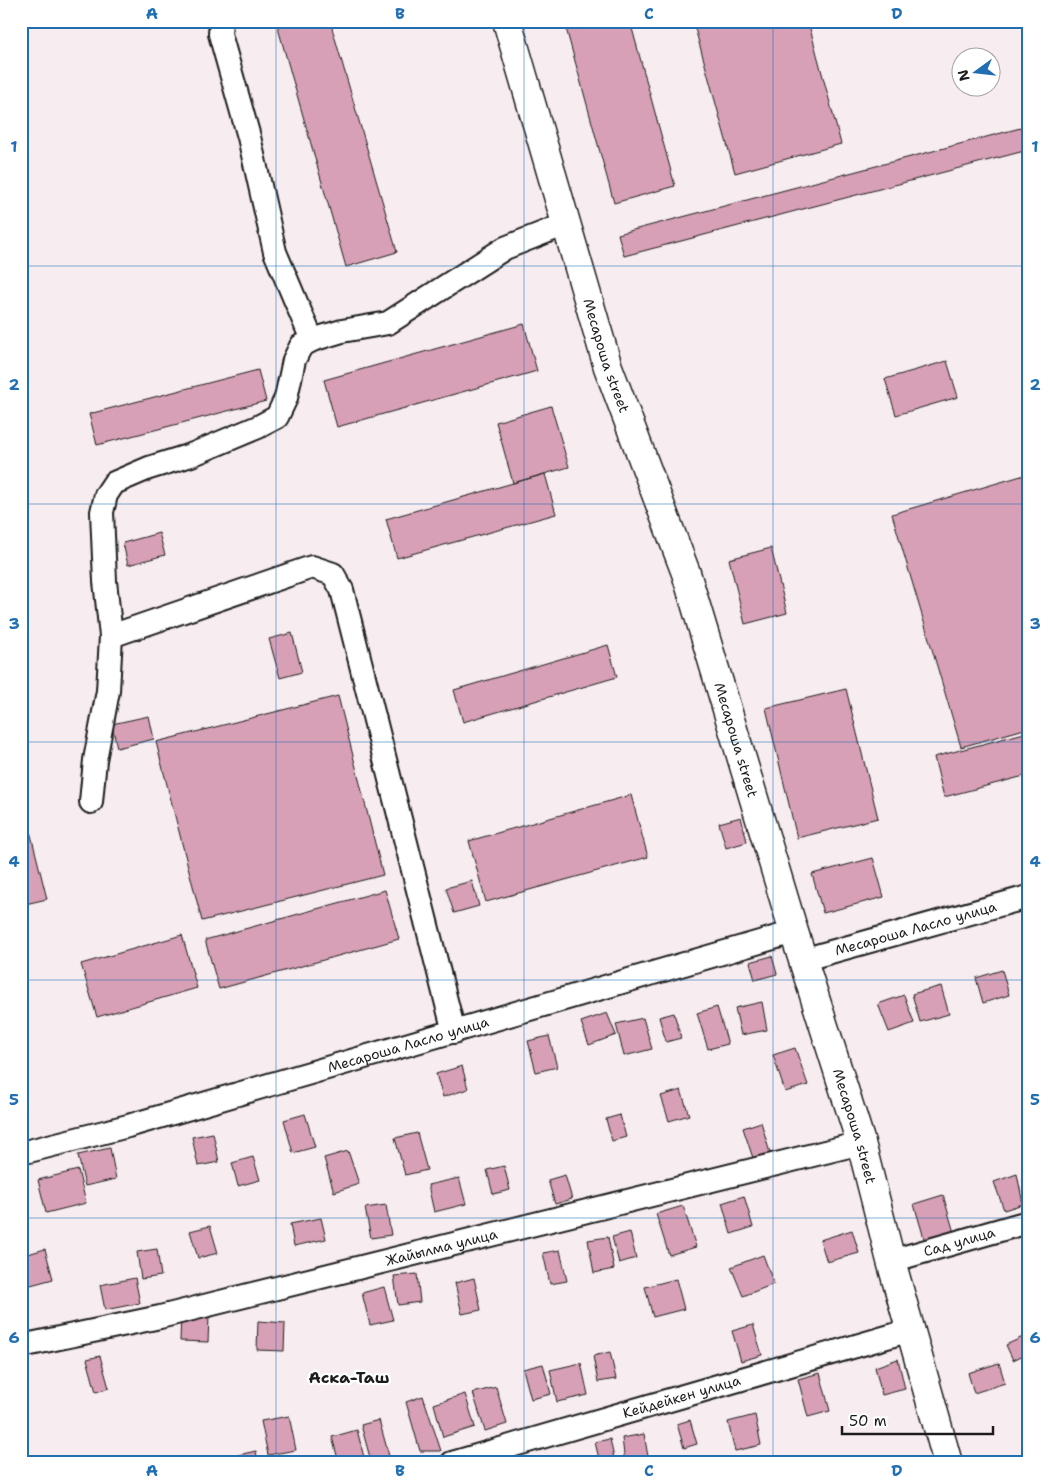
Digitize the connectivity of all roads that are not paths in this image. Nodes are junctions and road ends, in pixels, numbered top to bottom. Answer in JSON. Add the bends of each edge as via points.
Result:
{"nodes":[{"id":1,"x":221,"y":21,"type":"edge"},
{"id":2,"x":507,"y":21,"type":"edge"},
{"id":3,"x":566,"y":224,"type":"junction"},
{"id":4,"x":312,"y":340,"type":"junction"},
{"id":5,"x":111,"y":636,"type":"junction"},
{"id":6,"x":91,"y":802,"type":"dead end"},
{"id":7,"x":1028,"y":898,"type":"edge"},
{"id":8,"x":794,"y":932,"type":"junction"},
{"id":9,"x":802,"y":960,"type":"junction"},
{"id":10,"x":454,"y":1032,"type":"junction"},
{"id":11,"x":860,"y":1143,"type":"junction"},
{"id":12,"x":21,"y":1153,"type":"edge"},
{"id":13,"x":1028,"y":1222,"type":"edge"},
{"id":14,"x":891,"y":1261,"type":"junction"},
{"id":15,"x":911,"y":1330,"type":"junction"},
{"id":16,"x":21,"y":1346,"type":"edge"},
{"id":17,"x":452,"y":1463,"type":"edge"},
{"id":18,"x":948,"y":1463,"type":"edge"}],
"edges":[{"from":1,"to":4,"type":"street","via":[[220,34],[249,137],[275,252]]},
{"from":2,"to":3,"type":"street","name":"Месароша street"},
{"from":3,"to":4,"type":"street","via":[[506,248],[388,322]]},
{"from":3,"to":8,"type":"street","name":"Месароша street","via":[[608,368],[686,573]]},
{"from":4,"to":5,"type":"street","via":[[301,346],[294,360],[286,398],[277,417],[192,455],[114,483],[102,512]]},
{"from":5,"to":6,"type":"street","via":[[108,691]]},
{"from":5,"to":10,"type":"street","via":[[312,567],[334,574],[342,590]]},
{"from":7,"to":9,"type":"street","name":"Месароша Ласло улица"},
{"from":8,"to":9,"type":"street","name":"Месароша street"},
{"from":8,"to":10,"type":"street","name":"Месароша Ласло улица"},
{"from":9,"to":11,"type":"street","name":"Месароша street"},
{"from":10,"to":12,"type":"street","name":"Месароша Ласло улица","via":[[128,1126]]},
{"from":11,"to":14,"type":"street","name":"Месароша street"},
{"from":11,"to":16,"type":"street","name":"Жайылма улица","via":[[160,1317]]},
{"from":13,"to":14,"type":"street","name":"Сад улица"},
{"from":14,"to":15,"type":"street","name":"Месароша street"},
{"from":15,"to":17,"type":"street","name":"Кейдейкен улица"},
{"from":15,"to":18,"type":"street","name":"Месароша street"}]}
